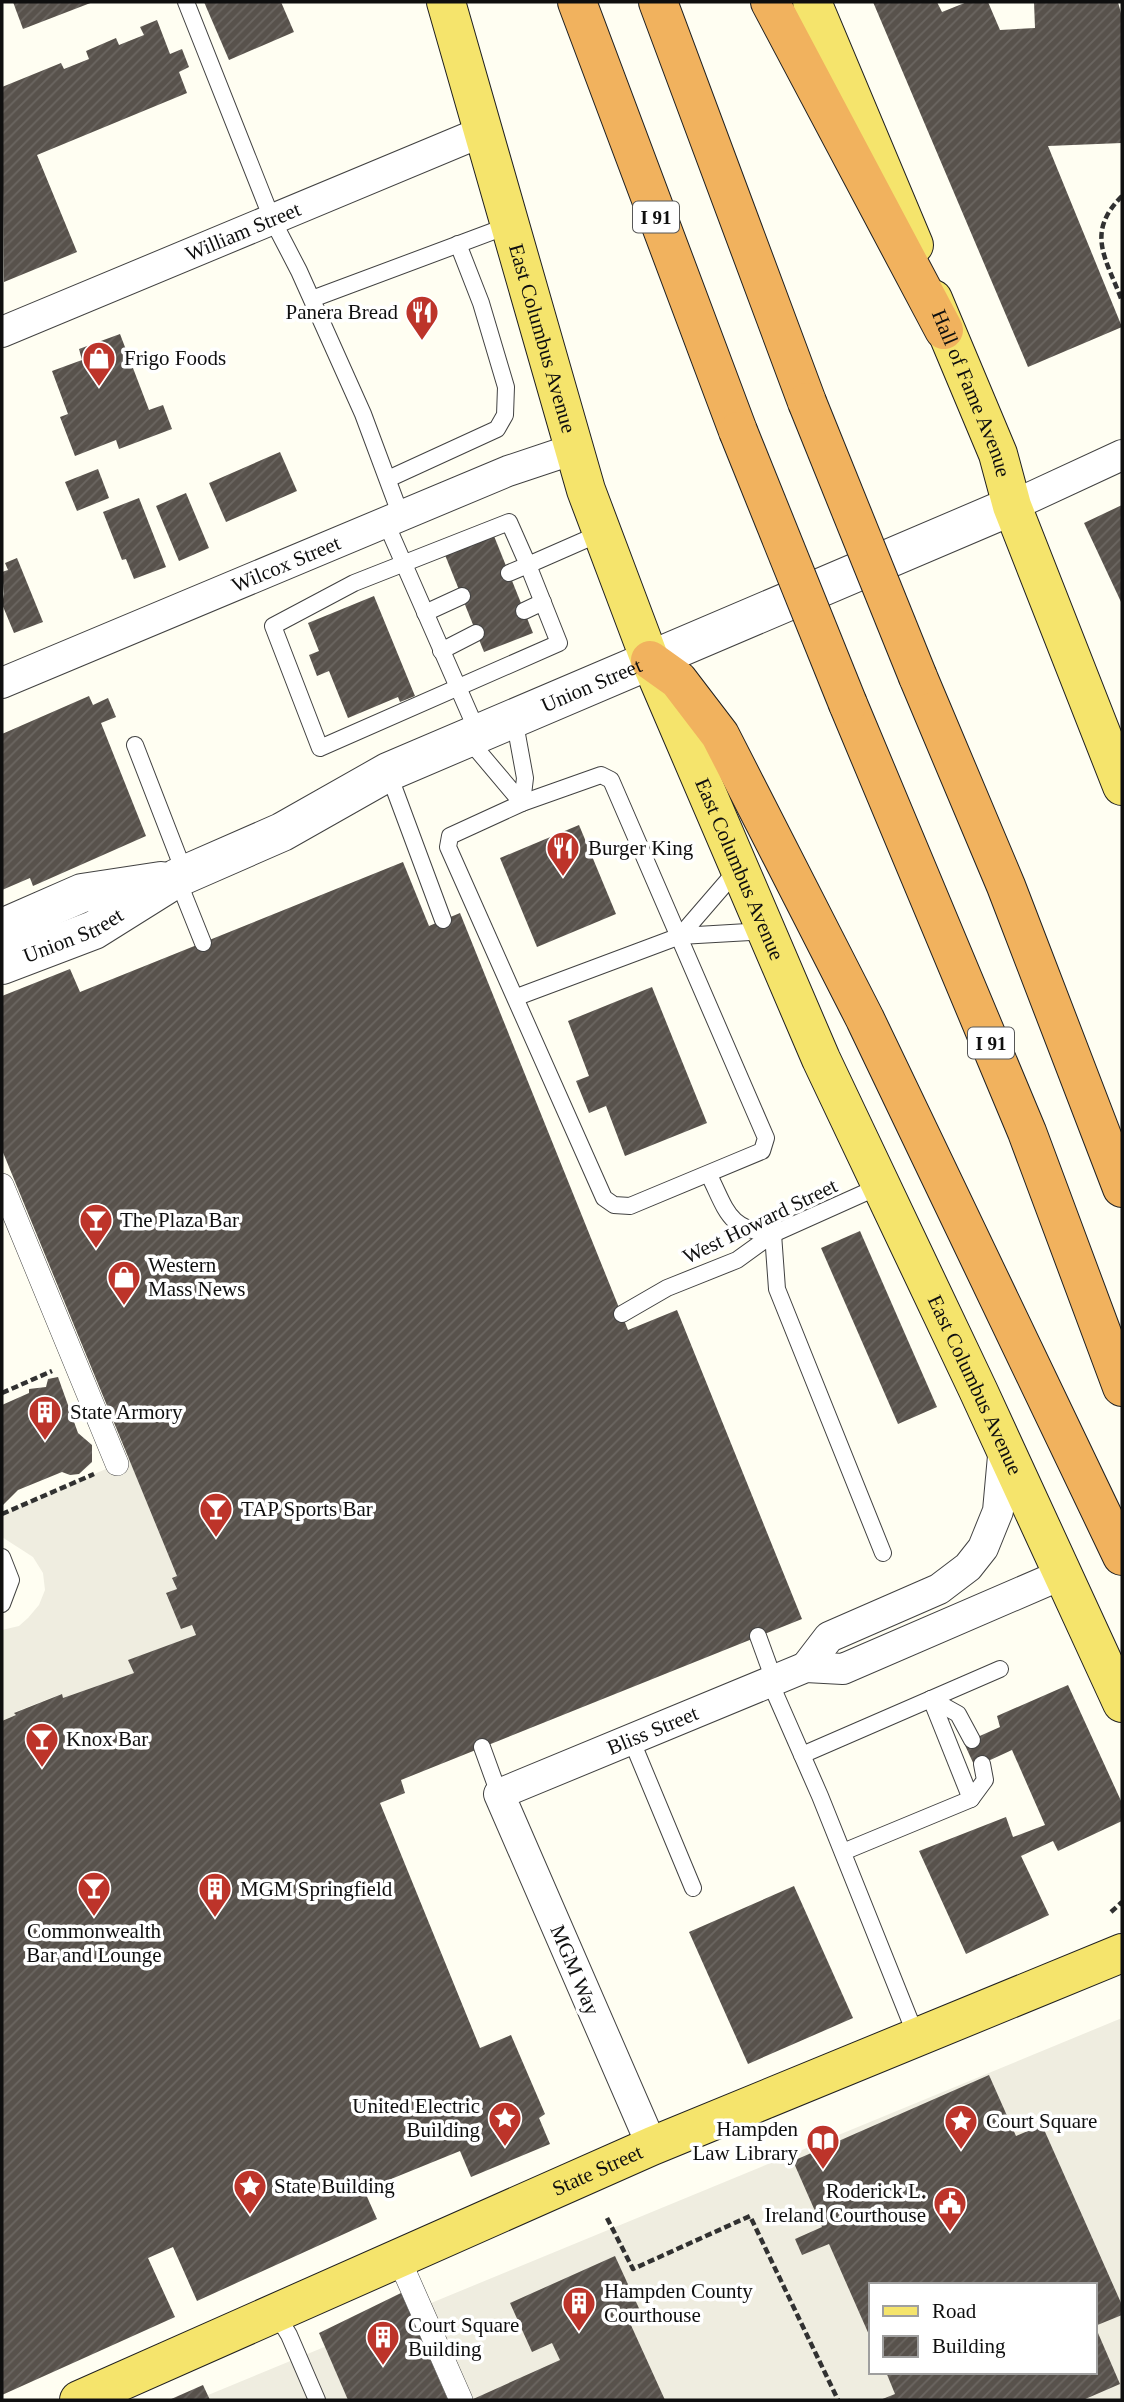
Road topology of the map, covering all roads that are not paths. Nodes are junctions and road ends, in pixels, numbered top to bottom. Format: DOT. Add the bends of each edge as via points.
graph roads {
  1 [pos="186,2"];
  2 [pos="446,2"];
  3 [pos="577,2"];
  4 [pos="658,2"];
  5 [pos="770,2"];
  6 [pos="812,2"];
  7 [pos="484,131"];
  8 [pos="272,219"];
  9 [pos="510,225"];
  10 [pos="458,244"];
  11 [pos="312,299"];
  12 [pos="944,330"];
  13 [pos="2,331"];
  14 [pos="573,449"];
  15 [pos="1122,455"];
  16 [pos="388,479"];
  17 [pos="1012,506"];
  18 [pos="394,519"];
  19 [pos="601,533"];
  20 [pos="403,565"];
  21 [pos="528,565"];
  22 [pos="509,573"];
  23 [pos="462,596"];
  24 [pos="543,603"];
  25 [pos="524,611"];
  26 [pos="425,613"];
  27 [pos="476,632"];
  28 [pos="441,650"];
  29 [pos="650,660"];
  30 [pos="2,683"];
  31 [pos="458,688"];
  32 [pos="514,718"];
  33 [pos="472,735"];
  34 [pos="135,746"];
  35 [pos="388,772"];
  36 [pos="1122,786"];
  37 [pos="522,803"];
  38 [pos="739,868"];
  39 [pos="181,876"];
  40 [pos="443,920"];
  41 [pos="2,928"];
  42 [pos="766,931"];
  43 [pos="680,936"];
  44 [pos="203,943"];
  45 [pos="2,965"];
  46 [pos="517,998"];
  47 [pos="709,1175"];
  48 [pos="2,1185"];
  49 [pos="880,1186"];
  50 [pos="1122,1188"];
  51 [pos="773,1234"];
  52 [pos="622,1314"];
  53 [pos="1122,1387"];
  54 [pos="1004,1444"];
  55 [pos="117,1464"];
  56 [pos="883,1553"];
  57 [pos="1122,1556"];
  58 [pos="2,1557"];
  59 [pos="1063,1574"];
  60 [pos="2,1604"];
  61 [pos="758,1636"];
  62 [pos="806,1667"];
  63 [pos="1000,1669"];
  64 [pos="772,1681"];
  65 [pos="931,1699"];
  66 [pos="1122,1703"];
  67 [pos="631,1739"];
  68 [pos="972,1740"];
  69 [pos="482,1747"];
  70 [pos="802,1755"];
  71 [pos="982,1764"];
  72 [pos="499,1794"];
  73 [pos="971,1799"];
  74 [pos="843,1853"];
  75 [pos="693,1888"];
  76 [pos="1122,1954"];
  77 [pos="917,2038"];
  78 [pos="652,2146"];
  79 [pos="398,2257"];
  80 [pos="275,2312"];
  81 [pos="79,2400"];
  82 [pos="317,2400"];
  83 [pos="460,2400"];
  1 -- 8 [label="lane"];
  2 -- 7 [label="main road, East Columbus Avenue"];
  3 -- 53 [label="highway, I 91, bridge" via="737,431 1017,1108"];
  4 -- 50 [label="highway, bridge" via="807,402 1011,898"];
  5 -- 12 [label="highway"];
  6 -- 12 [label="main road, Hall of Fame Avenue" via="887,176"];
  7 -- 8 [label="street, William Street"];
  7 -- 9 [label="main road, East Columbus Avenue"];
  8 -- 11 [label="lane"];
  8 -- 13 [label="street, William Street"];
  9 -- 10 [label="lane"];
  9 -- 14 [label="main road, East Columbus Avenue"];
  10 -- 11 [label="lane"];
  10 -- 16 [label="lane" via="506,387 505,415 497,429"];
  11 -- 16 [label="lane"];
  12 -- 17 [label="main road, Hall of Fame Avenue" via="998,454"];
  14 -- 18 [label="street, Wilcox Street"];
  14 -- 19 [label="main road, East Columbus Avenue"];
  15 -- 17 [label="street"];
  16 -- 18 [label="lane"];
  17 -- 29 [label="street, Union Street"];
  17 -- 36 [label="main road, Hall of Fame Avenue"];
  18 -- 20 [label="lane"];
  18 -- 30 [label="street, Wilcox Street"];
  19 -- 21 [label="lane"];
  19 -- 29 [label="main road, East Columbus Avenue"];
  20 -- 21 [label="lane" via="509,522"];
  20 -- 26 [label="lane"];
  20 -- 31 [label="lane" via="354,583 273,626 320,748"];
  21 -- 22 [label="lane"];
  21 -- 24 [label="lane"];
  23 -- 26 [label="lane"];
  24 -- 25 [label="lane"];
  24 -- 31 [label="lane" via="559,643"];
  26 -- 28 [label="lane"];
  27 -- 28 [label="lane"];
  28 -- 31 [label="lane"];
  29 -- 32 [label="street, Union Street"];
  29 -- 38 [label="main road, East Columbus Avenue"];
  29 -- 57 [label="highway" via="678,680 720,735 865,1019"];
  31 -- 33 [label="lane"];
  32 -- 33 [label="street, Union Street"];
  32 -- 37 [label="lane" via="525,778"];
  33 -- 35 [label="street, Union Street"];
  33 -- 37 [label="lane"];
  34 -- 39 [label="lane"];
  35 -- 39 [label="street, Union Street" via="282,832"];
  35 -- 40 [label="lane"];
  37 -- 43 [label="lane" via="601,775 611,780"];
  37 -- 46 [label="lane" via="450,836 448,847"];
  38 -- 42 [label="main road, East Columbus Avenue"];
  38 -- 43 [label="lane"];
  39 -- 41 [label="street, Union Street" via="82,893"];
  39 -- 44 [label="lane"];
  39 -- 45 [label="street, Union Street" via="93,930"];
  42 -- 43 [label="lane"];
  42 -- 49 [label="main road, East Columbus Avenue"];
  43 -- 46 [label="lane"];
  43 -- 47 [label="lane" via="766,1138 762,1151"];
  46 -- 47 [label="lane" via="604,1198 614,1205 630,1206"];
  47 -- 51 [label="lane" via="736,1224"];
  48 -- 55 [label="street"];
  49 -- 51 [label="lane, West Howard Street"];
  49 -- 54 [label="main road, East Columbus Avenue"];
  51 -- 52 [label="lane, West Howard Street" via="737,1260 667,1288"];
  51 -- 56 [label="lane" via="777,1289"];
  54 -- 59 [label="main road, East Columbus Avenue"];
  54 -- 62 [label="street" via="998,1511 986,1541 968,1567 939,1589 829,1636"];
  58 -- 60 [label="lane" via="10,1580"];
  59 -- 62 [label="street, Bliss Street" via="843,1669"];
  59 -- 66 [label="main road, East Columbus Avenue"];
  61 -- 64 [label="lane"];
  62 -- 64 [label="street, Bliss Street"];
  63 -- 65 [label="lane"];
  64 -- 67 [label="street, Bliss Street"];
  64 -- 70 [label="lane"];
  65 -- 68 [label="lane" via="958,1714"];
  65 -- 70 [label="lane"];
  65 -- 73 [label="lane"];
  67 -- 72 [label="street, Bliss Street"];
  67 -- 75 [label="lane"];
  69 -- 72 [label="lane"];
  70 -- 74 [label="lane"];
  71 -- 73 [label="lane" via="985,1780"];
  72 -- 78 [label="street, MGM Way"];
  73 -- 74 [label="lane"];
  74 -- 77 [label="lane"];
  76 -- 77 [label="main road, State Street"];
  77 -- 78 [label="main road, State Street"];
  78 -- 79 [label="main road, State Street"];
  79 -- 80 [label="main road, State Street"];
  79 -- 83 [label="street"];
  80 -- 81 [label="main road, State Street"];
  80 -- 82 [label="lane"];
}
